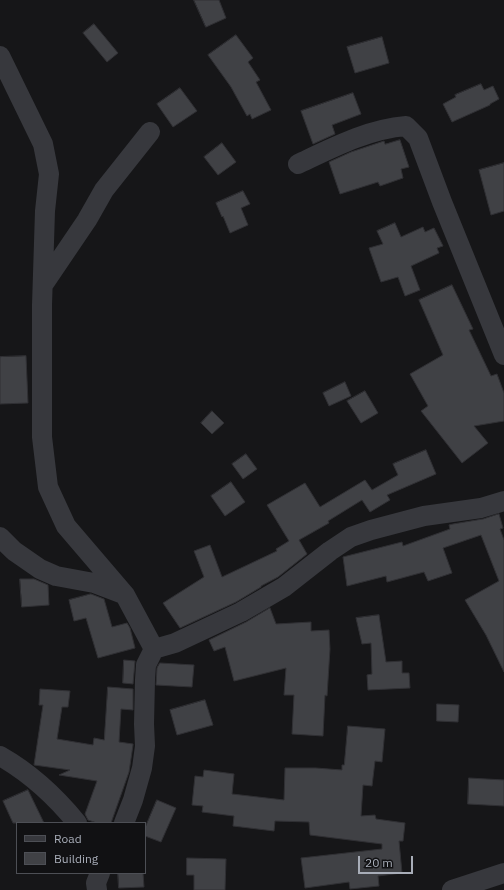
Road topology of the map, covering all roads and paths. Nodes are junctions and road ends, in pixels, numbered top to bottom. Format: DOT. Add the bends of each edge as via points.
graph roads {
  1 [pos="0,56"];
  2 [pos="150,132"];
  3 [pos="298,164"];
  4 [pos="43,285"];
  5 [pos="504,355"];
  6 [pos="504,501"];
  7 [pos="0,537"];
  8 [pos="125,595"];
  9 [pos="154,649"];
  10 [pos="0,756"];
  11 [pos="76,822"];
  12 [pos="124,822"];
  13 [pos="504,873"];
  14 [pos="100,874"];
  15 [pos="97,890"];
  16 [pos="452,890"];
  1 -- 4 [label="street" via="43,144 49,174"];
  2 -- 4 [label="street" via="104,190"];
  3 -- 5 [label="street" via="340,144 390,128 406,126 418,138"];
  4 -- 8 [label="street" via="42,437 48,487 66,526"];
  6 -- 9 [label="street" via="481,508 424,516 352,537 284,587 241,612 175,643"];
  7 -- 8 [label="street" via="14,551 40,569 56,576 94,583"];
  8 -- 9 [label="street"];
  9 -- 12 [label="street" via="146,665 145,746 142,768"];
  10 -- 11 [label="street" via="30,775"];
  13 -- 16 [label="street"];
  14 -- 15 [label="street" via="96,883"];
}
